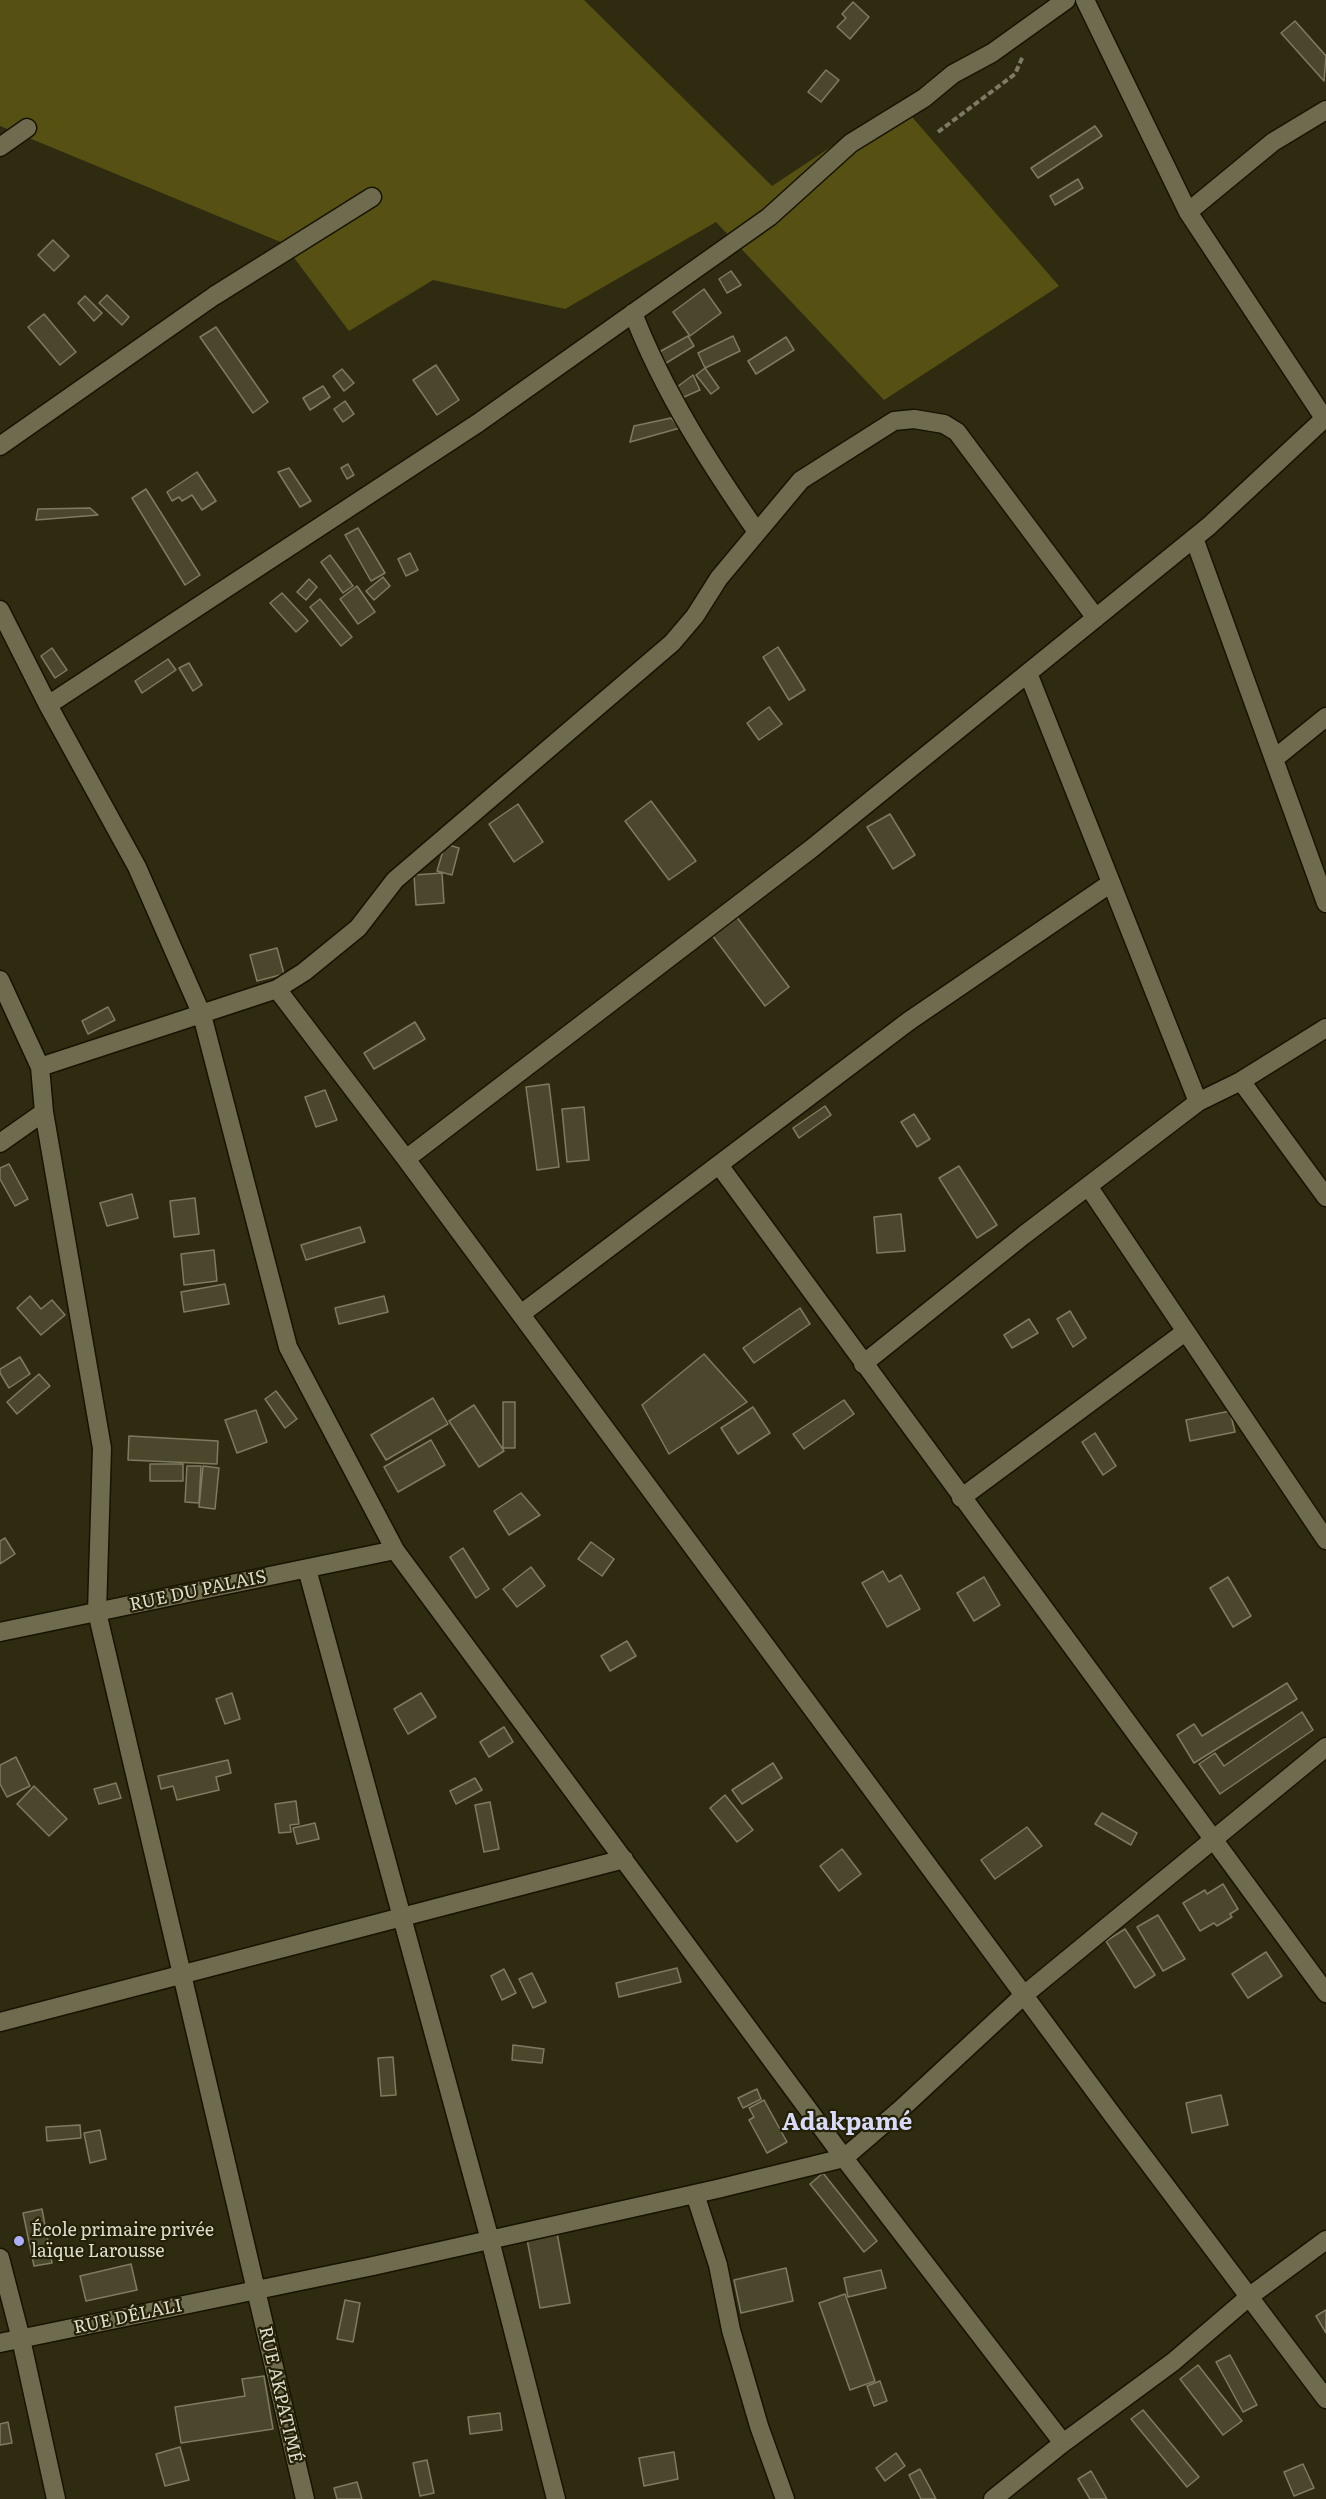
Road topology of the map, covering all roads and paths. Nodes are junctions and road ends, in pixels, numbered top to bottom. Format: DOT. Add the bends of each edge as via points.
graph roads {
  1 [pos="1066,0"];
  2 [pos="1085,0"];
  3 [pos="1023,56"];
  4 [pos="1326,110"];
  5 [pos="27,128"];
  6 [pos="938,132"];
  7 [pos="0,147"];
  8 [pos="372,197"];
  9 [pos="1188,212"];
  10 [pos="633,314"];
  11 [pos="1325,418"];
  12 [pos="0,446"];
  13 [pos="757,532"];
  14 [pos="1194,538"];
  15 [pos="0,610"];
  16 [pos="1096,618"];
  17 [pos="1028,673"];
  18 [pos="48,705"];
  19 [pos="1326,717"];
  20 [pos="1274,759"];
  21 [pos="1111,883"];
  22 [pos="1326,903"];
  23 [pos="0,980"];
  24 [pos="278,989"];
  25 [pos="202,1015"];
  26 [pos="1326,1028"];
  27 [pos="40,1067"];
  28 [pos="1241,1081"];
  29 [pos="1198,1102"];
  30 [pos="44,1112"];
  31 [pos="0,1143"];
  32 [pos="406,1159"];
  33 [pos="719,1165"];
  34 [pos="1088,1186"];
  35 [pos="1326,1197"];
  36 [pos="521,1314"];
  37 [pos="1185,1332"];
  38 [pos="863,1364"];
  39 [pos="961,1498"];
  40 [pos="1326,1540"];
  41 [pos="396,1550"];
  42 [pos="307,1569"];
  43 [pos="97,1612"];
  44 [pos="0,1632"];
  45 [pos="1326,1747"];
  46 [pos="1212,1840"];
  47 [pos="624,1859"];
  48 [pos="402,1919"];
  49 [pos="182,1974"];
  50 [pos="1326,1993"];
  51 [pos="1024,1995"];
  52 [pos="0,2022"];
  53 [pos="844,2158"];
  54 [pos="695,2194"];
  55 [pos="490,2240"];
  56 [pos="1326,2240"];
  57 [pos="0,2258"];
  58 [pos="255,2290"];
  59 [pos="1250,2296"];
  60 [pos="21,2339"];
  61 [pos="0,2343"];
  62 [pos="1326,2399"];
  63 [pos="1063,2443"];
  64 [pos="56,2499"];
  65 [pos="305,2499"];
  66 [pos="556,2499"];
  67 [pos="785,2499"];
  68 [pos="993,2499"];
  1 -- 10 [label="street" via="851,143 769,217"];
  2 -- 9 [label="street"];
  3 -- 6 [label="path" via="1016,74"];
  4 -- 9 [label="street" via="1273,142"];
  5 -- 7 [label="street"];
  8 -- 12 [label="street" via="214,296"];
  9 -- 11 [label="street"];
  10 -- 13 [label="street" via="660,375"];
  10 -- 18 [label="street" via="478,423"];
  11 -- 14 [label="street"];
  13 -- 16 [label="street" via="801,480 894,421 944,423 957,432"];
  13 -- 24 [label="street" via="672,644 395,880 358,928"];
  14 -- 16 [label="street"];
  14 -- 20 [label="street"];
  15 -- 18 [label="street"];
  16 -- 17 [label="street"];
  17 -- 21 [label="street"];
  17 -- 32 [label="street" via="811,849"];
  18 -- 25 [label="street" via="137,867"];
  19 -- 20 [label="street"];
  20 -- 22 [label="street"];
  21 -- 29 [label="street"];
  21 -- 33 [label="street" via="909,1021"];
  23 -- 27 [label="street, RUE AKPATIMÉ"];
  24 -- 25 [label="street"];
  24 -- 32 [label="street"];
  25 -- 27 [label="street"];
  25 -- 41 [label="street" via="288,1347"];
  26 -- 28 [label="street"];
  27 -- 30 [label="street, RUE AKPATIMÉ"];
  28 -- 29 [label="street"];
  28 -- 35 [label="street"];
  29 -- 34 [label="street"];
  30 -- 31 [label="street"];
  30 -- 43 [label="street, RUE AKPATIMÉ" via="102,1448"];
  32 -- 36 [label="street"];
  33 -- 36 [label="street"];
  33 -- 38 [label="street"];
  34 -- 37 [label="street"];
  34 -- 38 [label="street"];
  36 -- 51 [label="street"];
  37 -- 39 [label="street"];
  37 -- 40 [label="street"];
  38 -- 39 [label="street"];
  39 -- 46 [label="street"];
  41 -- 42 [label="street, RUE DU PALAIS"];
  41 -- 47 [label="street"];
  42 -- 43 [label="street, RUE DU PALAIS"];
  42 -- 48 [label="street"];
  43 -- 44 [label="street, RUE DU PALAIS"];
  43 -- 49 [label="street, RUE AKPATIMÉ"];
  45 -- 46 [label="street"];
  46 -- 50 [label="street"];
  46 -- 51 [label="street"];
  47 -- 48 [label="street"];
  47 -- 53 [label="street"];
  48 -- 49 [label="street"];
  48 -- 55 [label="street"];
  49 -- 52 [label="street"];
  49 -- 58 [label="street, RUE AKPATIMÉ"];
  51 -- 53 [label="street"];
  51 -- 59 [label="street"];
  53 -- 54 [label="street, RUE DÉLALI"];
  53 -- 63 [label="street"];
  54 -- 55 [label="street, RUE DÉLALI"];
  54 -- 67 [label="street" via="718,2265 731,2330 756,2415"];
  55 -- 58 [label="street, RUE DÉLALI"];
  55 -- 66 [label="street"];
  56 -- 59 [label="street"];
  57 -- 60 [label="street"];
  58 -- 60 [label="street, RUE DÉLALI"];
  58 -- 65 [label="street, RUE AKPATIMÉ"];
  59 -- 62 [label="street"];
  59 -- 63 [label="street" via="1173,2362"];
  60 -- 61 [label="street, RUE DÉLALI"];
  60 -- 64 [label="street"];
  63 -- 68 [label="street"];
}
